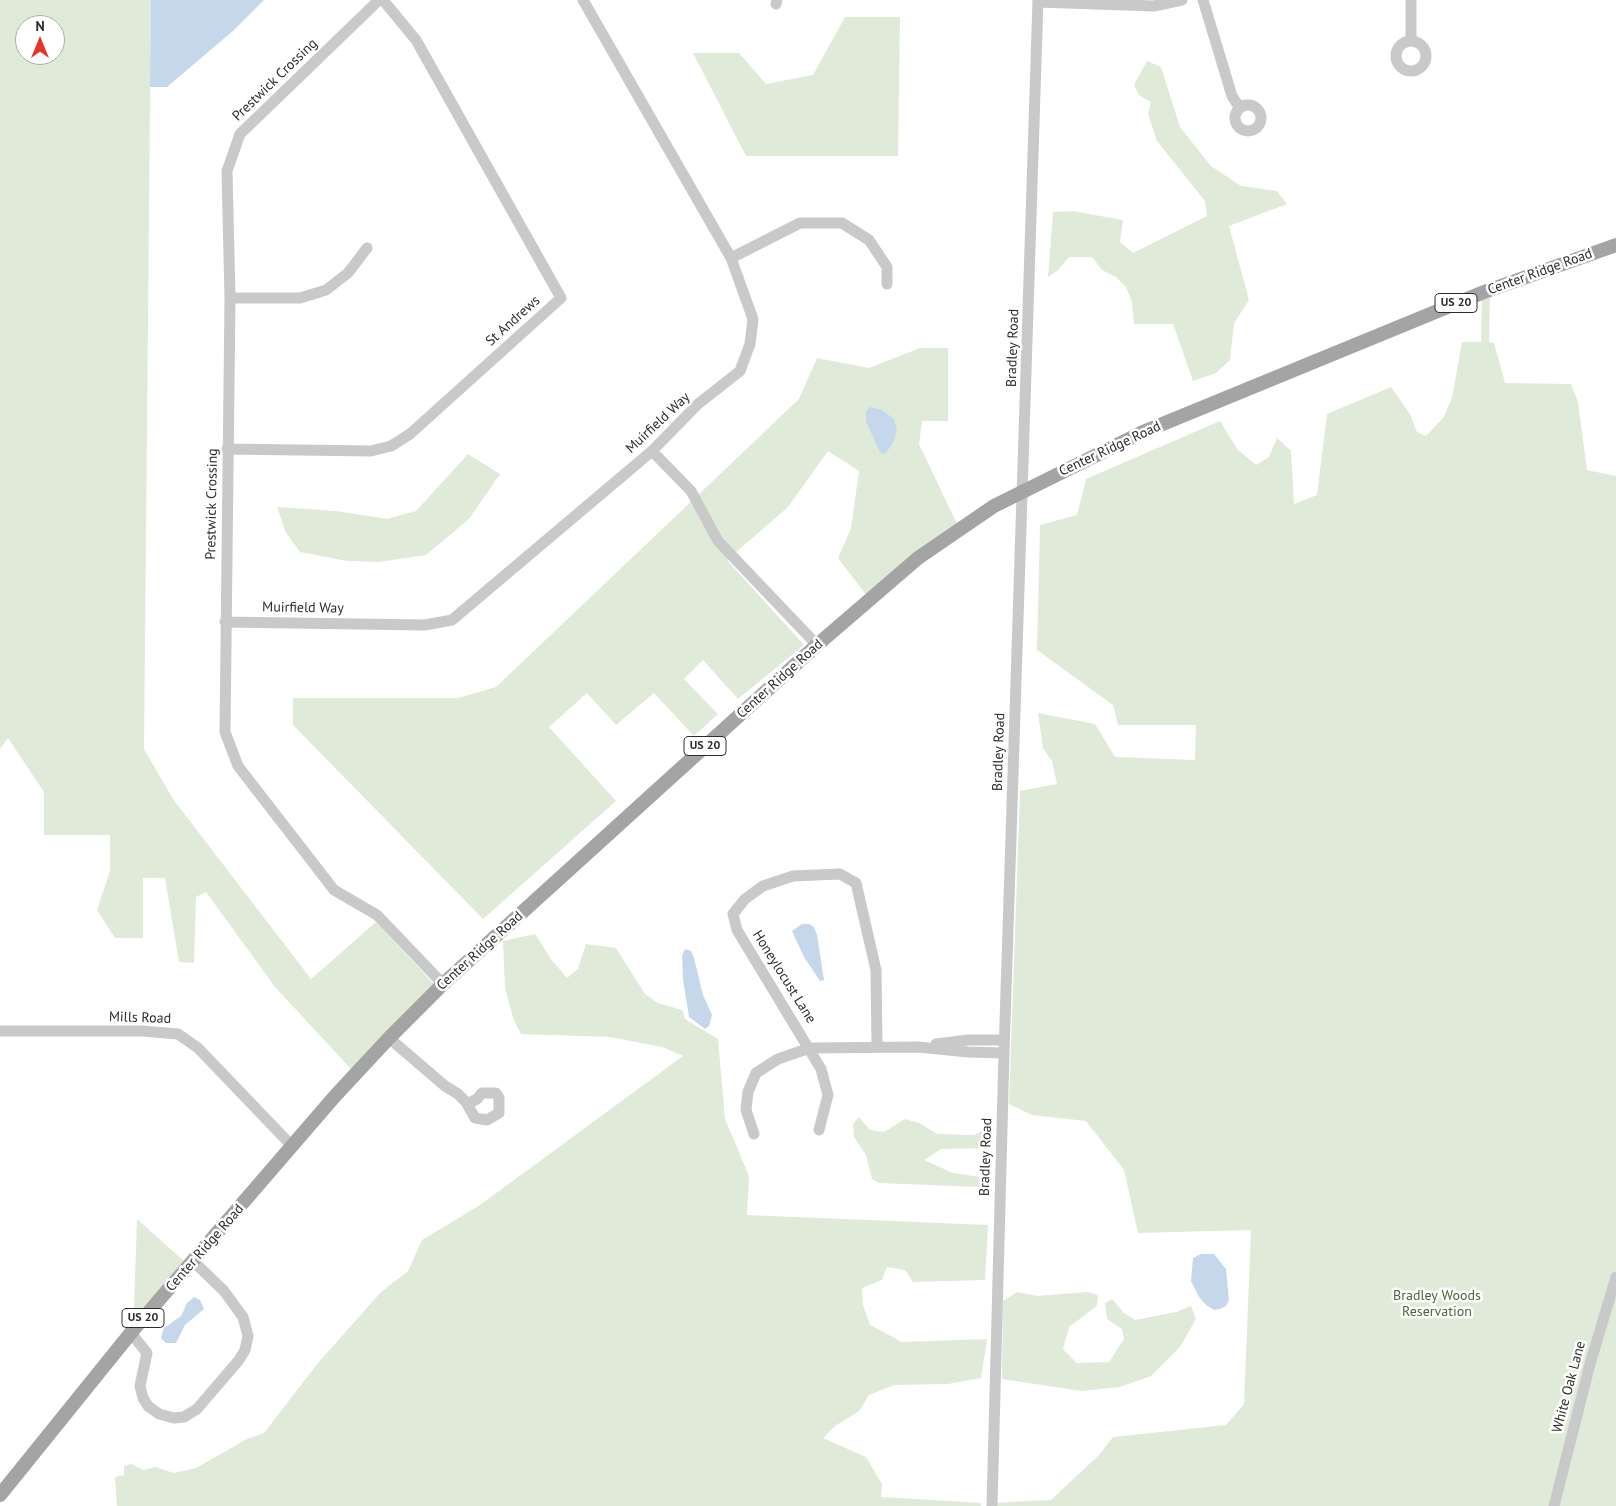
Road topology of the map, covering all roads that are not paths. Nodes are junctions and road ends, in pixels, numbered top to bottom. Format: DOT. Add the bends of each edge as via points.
graph roads {
  1 [pos="379,0"];
  2 [pos="383,0"];
  3 [pos="583,0"];
  4 [pos="1182,0"];
  5 [pos="1202,0"];
  6 [pos="1411,0"];
  7 [pos="1038,1"];
  8 [pos="1411,40"];
  9 [pos="1240,108"];
  10 [pos="1616,245"];
  11 [pos="366,248"];
  12 [pos="731,258"];
  13 [pos="887,284"];
  14 [pos="230,298"];
  15 [pos="227,448"];
  16 [pos="652,450"];
  17 [pos="1023,490"];
  18 [pos="225,622"];
  19 [pos="817,645"];
  20 [pos="443,984"];
  21 [pos="0,1032"];
  22 [pos="389,1038"];
  23 [pos="1004,1040"];
  24 [pos="877,1046"];
  25 [pos="918,1047"];
  26 [pos="810,1048"];
  27 [pos="1004,1053"];
  28 [pos="467,1104"];
  29 [pos="819,1130"];
  30 [pos="754,1134"];
  31 [pos="292,1146"];
  32 [pos="193,1261"];
  33 [pos="1616,1277"];
  34 [pos="131,1332"];
  35 [pos="0,1495"];
  36 [pos="992,1506"];
  37 [pos="1554,1506"];
  1 -- 14 [label="street, Prestwick Crossing" via="240,134 228,172"];
  2 -- 15 [label="street, St Andrews" via="416,40 561,298 410,434 392,446 371,450"];
  3 -- 12 [label="street, Muirfield Way"];
  4 -- 7 [label="street" via="1154,6"];
  5 -- 9 [label="street" via="1232,96"];
  6 -- 8 [label="street"];
  7 -- 17 [label="street, Bradley Road"];
  10 -- 17 [label="main road, Center Ridge Road / US 20" via="1484,292 1142,432"];
  11 -- 14 [label="street" via="348,273 326,290 300,298"];
  12 -- 13 [label="street" via="800,223 842,223 869,240 887,267"];
  12 -- 16 [label="street, Muirfield Way" via="753,319 750,344 740,371 698,404"];
  14 -- 15 [label="street, Prestwick Crossing"];
  15 -- 18 [label="street, Prestwick Crossing"];
  16 -- 18 [label="street, Muirfield Way" via="452,620 425,625"];
  16 -- 19 [label="street" via="691,491 718,541"];
  17 -- 19 [label="main road, Center Ridge Road / US 20" via="918,558"];
  17 -- 23 [label="street, Bradley Road"];
  18 -- 20 [label="street, Prestwick Crossing" via="225,732 238,766 334,890 377,915"];
  19 -- 20 [label="main road, Center Ridge Road / US 20"];
  20 -- 22 [label="main road, Center Ridge Road / US 20"];
  21 -- 31 [label="street, Mills Road" via="150,1031 178,1034 198,1048"];
  22 -- 28 [label="street"];
  22 -- 31 [label="main road, Center Ridge Road / US 20"];
  23 -- 25 [label="street" via="968,1040"];
  23 -- 27 [label="street, Bradley Road"];
  24 -- 25 [label="street"];
  24 -- 26 [label="street"];
  24 -- 26 [label="street, Honeylocust Lane" via="876,970 856,883 840,874 793,876 763,886 733,914 734,922"];
  25 -- 27 [label="street"];
  26 -- 29 [label="street, Honeylocust Lane" via="821,1069 828,1095"];
  26 -- 30 [label="street" via="778,1059 756,1073 748,1092 746,1110"];
  27 -- 36 [label="street, Bradley Road"];
  31 -- 32 [label="main road, Center Ridge Road / US 20"];
  32 -- 34 [label="main road, Center Ridge Road / US 20"];
  32 -- 34 [label="street" via="224,1291 243,1317 248,1336 239,1360 197,1410 174,1418 159,1414 148,1406 140,1386 147,1353"];
  33 -- 37 [label="street, White Oak Lane"];
  34 -- 35 [label="main road, Center Ridge Road / US 20"];
}
